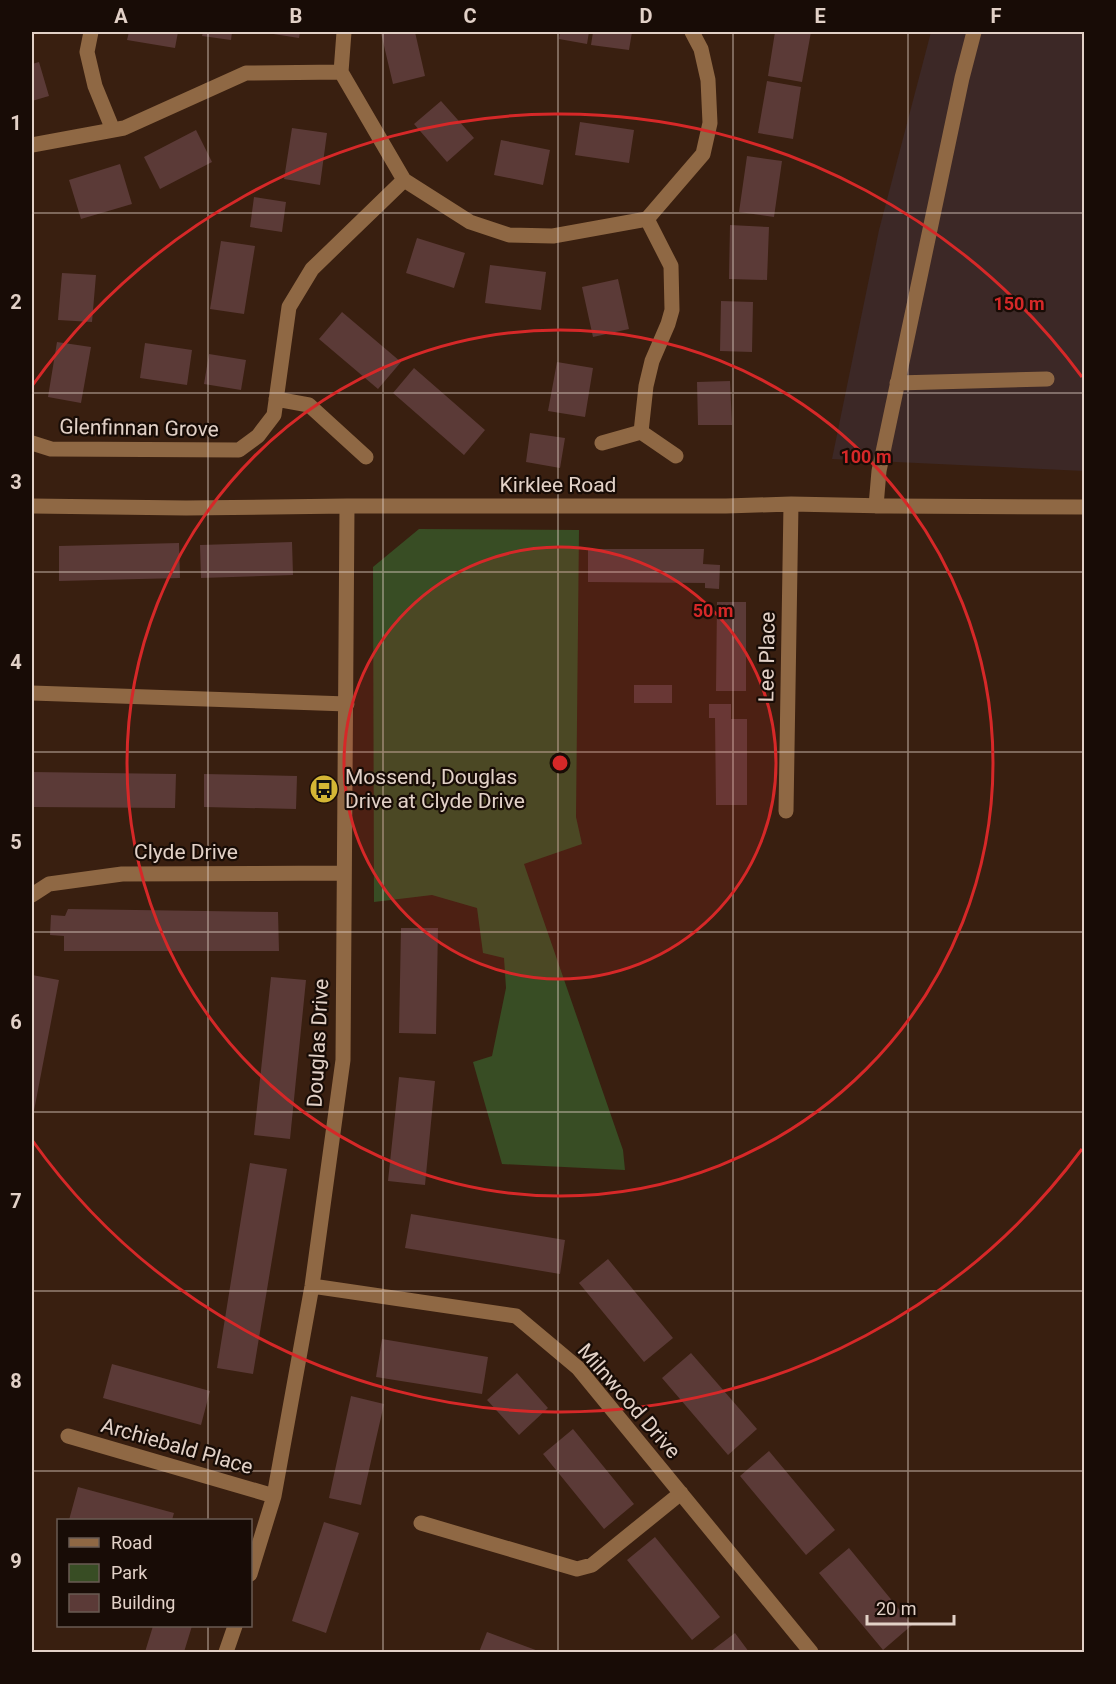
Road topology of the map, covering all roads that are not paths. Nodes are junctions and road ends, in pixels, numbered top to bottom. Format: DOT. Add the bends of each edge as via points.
graph roads {
  1 [pos="91,32"];
  2 [pos="344,32"];
  3 [pos="692,32"];
  4 [pos="974,32"];
  5 [pos="340,72"];
  6 [pos="113,130"];
  7 [pos="32,145"];
  8 [pos="404,180"];
  9 [pos="647,219"];
  10 [pos="1047,379"];
  11 [pos="897,383"];
  12 [pos="276,399"];
  13 [pos="641,432"];
  14 [pos="32,443"];
  15 [pos="602,443"];
  16 [pos="676,456"];
  17 [pos="366,457"];
  18 [pos="791,504"];
  19 [pos="32,506"];
  20 [pos="347,506"];
  21 [pos="876,506"];
  22 [pos="1084,507"];
  23 [pos="32,693"];
  24 [pos="346,704"];
  25 [pos="786,811"];
  26 [pos="344,873"];
  27 [pos="32,895"];
  28 [pos="312,1286"];
  29 [pos="68,1436"];
  30 [pos="681,1493"];
  31 [pos="274,1496"];
  32 [pos="421,1523"];
  33 [pos="252,1568"];
  34 [pos="235,1627"];
  35 [pos="226,1653"];
  36 [pos="812,1653"];
  1 -- 6 [label="street" via="87,52 95,86"];
  2 -- 5 [label="street"];
  3 -- 9 [label="street" via="701,49 708,80 710,123 703,154"];
  4 -- 11 [label="street"];
  5 -- 6 [label="street" via="246,73"];
  5 -- 8 [label="street"];
  6 -- 7 [label="street"];
  8 -- 9 [label="street" via="470,222 509,235 553,236"];
  8 -- 12 [label="street, Glenfinnan Grove" via="312,269 289,307"];
  9 -- 13 [label="street" via="671,266 672,310 652,361"];
  10 -- 11 [label="street"];
  11 -- 21 [label="street"];
  12 -- 14 [label="street, Glenfinnan Grove" via="274,415 258,436 239,450 51,449"];
  12 -- 17 [label="street" via="309,405"];
  13 -- 15 [label="street"];
  13 -- 16 [label="street"];
  18 -- 20 [label="street, Kirklee Road"];
  18 -- 21 [label="street, Kirklee Road"];
  18 -- 25 [label="street, Lee Place"];
  19 -- 20 [label="street, Kirklee Road"];
  20 -- 24 [label="street, Douglas Drive"];
  21 -- 22 [label="street, Kirklee Road"];
  23 -- 24 [label="street"];
  24 -- 26 [label="street, Douglas Drive"];
  26 -- 27 [label="street, Clyde Drive" via="122,874 50,884"];
  26 -- 28 [label="street, Douglas Drive" via="343,1060"];
  28 -- 30 [label="street, Milnwood Drive" via="516,1316 578,1368"];
  28 -- 31 [label="street, Douglas Drive"];
  29 -- 31 [label="street, Archiebald Place"];
  30 -- 32 [label="street" via="592,1565 577,1569"];
  30 -- 36 [label="street, Milnwood Drive"];
  31 -- 33 [label="street, Douglas Drive"];
  34 -- 35 [label="street"];
}
